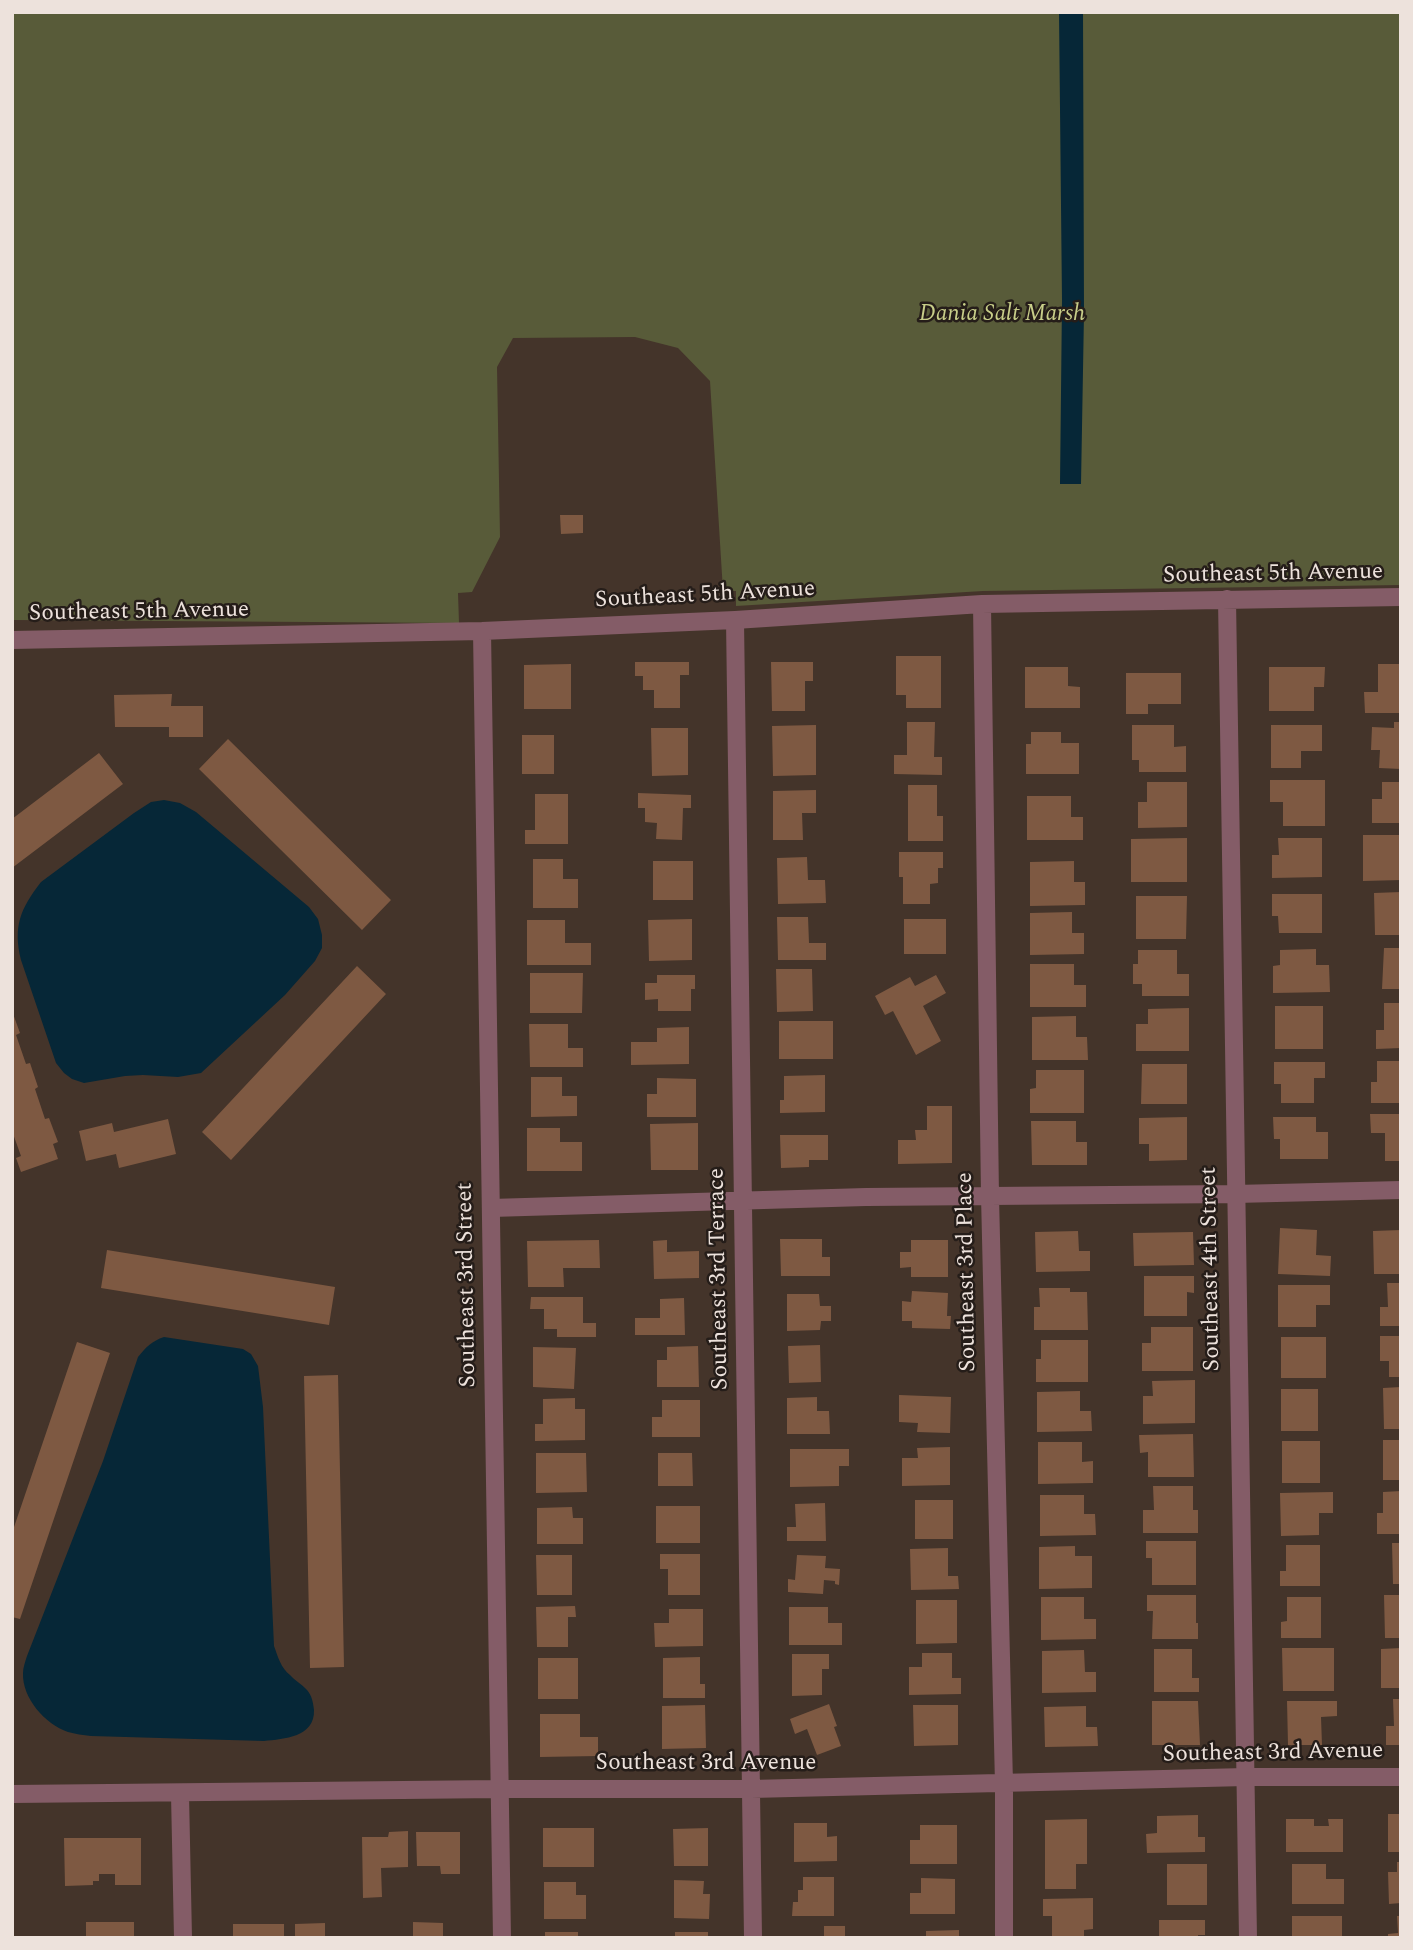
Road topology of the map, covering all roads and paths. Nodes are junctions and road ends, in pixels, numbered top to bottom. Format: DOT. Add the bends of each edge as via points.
graph roads {
  1 [pos="1401,597"];
  2 [pos="1227,599"];
  3 [pos="982,604"];
  4 [pos="735,620"];
  5 [pos="482,631"];
  6 [pos="12,640"];
  7 [pos="1401,1189"];
  8 [pos="1235,1194"];
  9 [pos="990,1196"];
  10 [pos="743,1200"];
  11 [pos="491,1208"];
  12 [pos="1245,1777"];
  13 [pos="1401,1777"];
  14 [pos="1004,1784"];
  15 [pos="500,1789"];
  16 [pos="751,1789"];
  17 [pos="12,1794"];
  18 [pos="180,1794"];
  19 [pos="183,1938"];
  20 [pos="502,1938"];
  21 [pos="753,1938"];
  22 [pos="1004,1938"];
  23 [pos="1248,1938"];
  1 -- 2 [label="street, Southeast 5th Avenue"];
  2 -- 3 [label="street, Southeast 5th Avenue"];
  2 -- 8 [label="street, Southeast 4th Street"];
  3 -- 4 [label="street, Southeast 5th Avenue"];
  3 -- 9 [label="street, Southeast 3rd Place"];
  4 -- 5 [label="street, Southeast 5th Avenue"];
  4 -- 10 [label="street, Southeast 3rd Terrace"];
  5 -- 6 [label="street, Southeast 5th Avenue"];
  5 -- 11 [label="street, Southeast 3rd Street"];
  7 -- 8 [label="street"];
  8 -- 9 [label="street"];
  8 -- 12 [label="street, Southeast 4th Street"];
  9 -- 10 [label="street"];
  9 -- 14 [label="street, Southeast 3rd Place"];
  10 -- 11 [label="street"];
  10 -- 16 [label="street, Southeast 3rd Terrace"];
  11 -- 15 [label="street, Southeast 3rd Street"];
  12 -- 13 [label="street, Southeast 3rd Avenue"];
  12 -- 14 [label="street, Southeast 3rd Avenue"];
  12 -- 23 [label="street, Southeast 4th Street"];
  14 -- 16 [label="street, Southeast 3rd Avenue"];
  14 -- 22 [label="street, Southeast 3rd Place"];
  15 -- 16 [label="street, Southeast 3rd Avenue"];
  15 -- 18 [label="street, Southeast 3rd Avenue"];
  15 -- 20 [label="street, Southeast 3rd Street"];
  16 -- 21 [label="street, Southeast 3rd Terrace"];
  17 -- 18 [label="street, Southeast 3rd Avenue"];
  18 -- 19 [label="street"];
}
